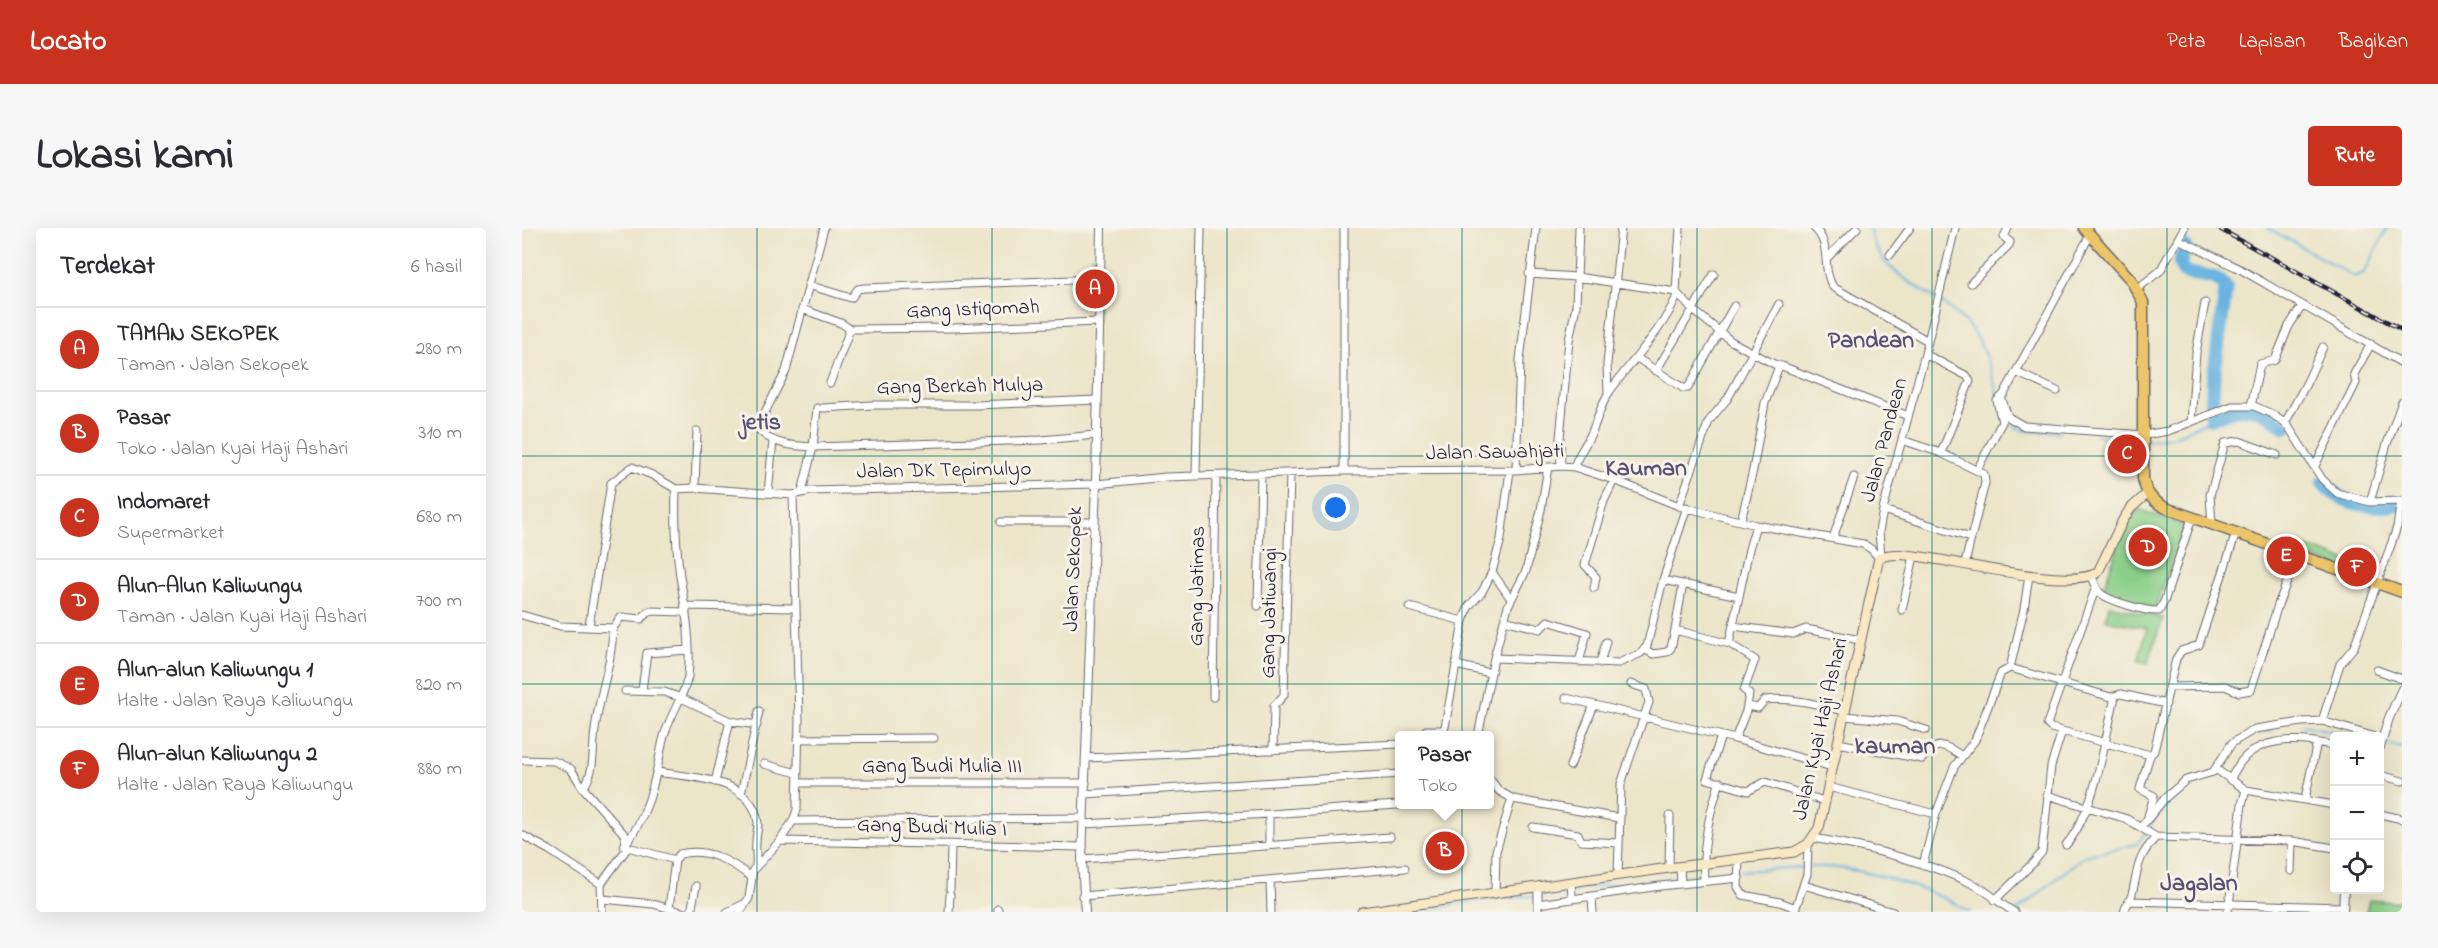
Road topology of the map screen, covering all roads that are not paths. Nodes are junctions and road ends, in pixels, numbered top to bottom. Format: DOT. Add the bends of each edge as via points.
graph roads {
  1 [pos="824,228"];
  2 [pos="1101,228"];
  3 [pos="1201,228"];
  4 [pos="1344,228"];
  5 [pos="1536,228"];
  6 [pos="1579,228"];
  7 [pos="1621,228"];
  8 [pos="1680,228"];
  9 [pos="1814,228"];
  10 [pos="1857,228"];
  11 [pos="1910,228"];
  12 [pos="1955,228"];
  13 [pos="2008,228"];
  14 [pos="2184,228"];
  15 [pos="2087,231"];
  16 [pos="2178,239"];
  17 [pos="1890,255"];
  18 [pos="1826,259"];
  19 [pos="1529,274"];
  20 [pos="1714,274"];
  21 [pos="1577,277"];
  22 [pos="1098,279"];
  23 [pos="1616,283"];
  24 [pos="1971,283"];
  25 [pos="808,285"];
  26 [pos="2138,288"];
  27 [pos="1677,294"];
  28 [pos="2205,303"];
  29 [pos="1779,304"];
  30 [pos="1734,306"];
  31 [pos="2302,306"];
  32 [pos="802,309"];
  33 [pos="1692,309"];
  34 [pos="1097,322"];
  35 [pos="850,328"];
  36 [pos="1720,332"];
  37 [pos="1928,341"];
  38 [pos="2371,344"];
  39 [pos="2323,347"];
  40 [pos="1752,352"];
  41 [pos="1925,354"];
  42 [pos="1637,358"];
  43 [pos="2402,363"];
  44 [pos="1779,366"];
  45 [pos="1656,371"];
  46 [pos="2016,372"];
  47 [pos="830,383"];
  48 [pos="2057,391"];
  49 [pos="1608,394"];
  50 [pos="1999,399"];
  51 [pos="1094,400"];
  52 [pos="2402,402"];
  53 [pos="2251,406"];
  54 [pos="1908,416"];
  55 [pos="2191,422"];
  56 [pos="2285,423"];
  57 [pos="698,431"];
  58 [pos="1096,435"];
  59 [pos="2144,439"];
  60 [pos="773,440"];
  61 [pos="1902,440"];
  62 [pos="813,447"];
  63 [pos="1941,453"];
  64 [pos="2277,455"];
  65 [pos="1561,466"];
  66 [pos="2315,466"];
  67 [pos="1548,467"];
  68 [pos="1574,468"];
  69 [pos="1513,470"];
  70 [pos="1977,470"];
  71 [pos="1344,471"];
  72 [pos="1261,474"];
  73 [pos="1290,474"];
  74 [pos="1196,476"];
  75 [pos="1216,476"];
  76 [pos="1854,477"];
  77 [pos="1614,480"];
  78 [pos="1096,484"];
  79 [pos="695,488"];
  80 [pos="676,489"];
  81 [pos="802,492"];
  82 [pos="768,493"];
  83 [pos="2148,493"];
  84 [pos="793,495"];
  85 [pos="2370,502"];
  86 [pos="2401,503"];
  87 [pos="1683,506"];
  88 [pos="1883,510"];
  89 [pos="2192,518"];
  90 [pos="1741,521"];
  91 [pos="1001,522"];
  92 [pos="1095,522"];
  93 [pos="1756,525"];
  94 [pos="2212,525"];
  95 [pos="2236,532"];
  96 [pos="1833,538"];
  97 [pos="1971,538"];
  98 [pos="2298,554"];
  99 [pos="1914,556"];
  100 [pos="1880,557"];
  101 [pos="1965,564"];
  102 [pos="1492,572"];
  103 [pos="2029,575"];
  104 [pos="2092,576"];
  105 [pos="1663,579"];
  106 [pos="2378,582"];
  107 [pos="1683,584"];
  108 [pos="2096,587"];
  109 [pos="1594,588"];
  110 [pos="2402,592"];
  111 [pos="1739,596"];
  112 [pos="1511,599"];
  113 [pos="1258,606"];
  114 [pos="1409,607"];
  115 [pos="795,608"];
  116 [pos="686,609"];
  117 [pos="1902,610"];
  118 [pos="522,615"];
  119 [pos="1504,620"];
  120 [pos="1463,621"];
  121 [pos="589,626"];
  122 [pos="1733,626"];
  123 [pos="613,628"];
  124 [pos="1675,630"];
  125 [pos="1860,640"];
  126 [pos="1606,642"];
  127 [pos="1730,644"];
  128 [pos="1644,649"];
  129 [pos="688,650"];
  130 [pos="1494,658"];
  131 [pos="1579,662"];
  132 [pos="1600,663"];
  133 [pos="1456,665"];
  134 [pos="2010,668"];
  135 [pos="2377,670"];
  136 [pos="1490,673"];
  137 [pos="2402,679"];
  138 [pos="2062,682"];
  139 [pos="1631,684"];
  140 [pos="2170,687"];
  141 [pos="2402,689"];
  142 [pos="642,690"];
  143 [pos="625,691"];
  144 [pos="679,697"];
  145 [pos="1213,697"];
  146 [pos="2115,697"];
  147 [pos="1566,698"];
  148 [pos="2166,704"];
  149 [pos="2399,704"];
  150 [pos="1594,705"];
  151 [pos="1747,706"];
  152 [pos="759,711"];
  153 [pos="1845,714"];
  154 [pos="1645,716"];
  155 [pos="730,721"];
  156 [pos="2322,721"];
  157 [pos="757,725"];
  158 [pos="1926,730"];
  159 [pos="1425,731"];
  160 [pos="1479,731"];
  161 [pos="2062,731"];
  162 [pos="2355,732"];
  163 [pos="2383,732"];
  164 [pos="1721,736"];
  165 [pos="934,738"];
  166 [pos="798,739"];
  167 [pos="1735,739"];
  168 [pos="1838,742"];
  169 [pos="2317,742"];
  170 [pos="2104,743"];
  171 [pos="1395,744"];
  172 [pos="2330,745"];
  173 [pos="1274,750"];
  174 [pos="2150,755"];
  175 [pos="1962,756"];
  176 [pos="1086,759"];
  177 [pos="522,760"];
  178 [pos="764,764"];
  179 [pos="1570,766"];
  180 [pos="1832,767"];
  181 [pos="2217,770"];
  182 [pos="657,772"];
  183 [pos="797,773"];
  184 [pos="1395,774"];
  185 [pos="2384,777"];
  186 [pos="2228,779"];
  187 [pos="715,782"];
  188 [pos="1720,782"];
  189 [pos="2402,782"];
  190 [pos="798,783"];
  191 [pos="1086,783"];
  192 [pos="1494,784"];
  193 [pos="1828,787"];
  194 [pos="583,788"];
  195 [pos="1494,790"];
  196 [pos="2246,790"];
  197 [pos="1499,791"];
  198 [pos="741,794"];
  199 [pos="1086,794"];
  200 [pos="2047,795"];
  201 [pos="1512,798"];
  202 [pos="2305,799"];
  203 [pos="1824,801"];
  204 [pos="2330,804"];
  205 [pos="1395,805"];
  206 [pos="2089,806"];
  207 [pos="1269,814"];
  208 [pos="1936,814"];
  209 [pos="2384,815"];
  210 [pos="1670,816"];
  211 [pos="1619,818"];
  212 [pos="2402,819"];
  213 [pos="793,821"];
  214 [pos="1084,821"];
  215 [pos="2143,825"];
  216 [pos="1533,827"];
  217 [pos="522,835"];
  218 [pos="2155,836"];
  219 [pos="1390,837"];
  220 [pos="2237,839"];
  221 [pos="780,841"];
  222 [pos="2292,841"];
  223 [pos="1811,842"];
  224 [pos="1619,843"];
  225 [pos="951,845"];
  226 [pos="1269,845"];
  227 [pos="2066,845"];
  228 [pos="624,846"];
  229 [pos="1083,847"];
  230 [pos="2330,847"];
  231 [pos="1082,859"];
  232 [pos="675,860"];
  233 [pos="1739,862"];
  234 [pos="1923,865"];
  235 [pos="755,867"];
  236 [pos="1703,867"];
  237 [pos="1405,868"];
  238 [pos="1669,868"];
  239 [pos="1680,869"];
  240 [pos="2291,871"];
  241 [pos="1658,872"];
  242 [pos="1642,874"];
  243 [pos="1618,875"];
  244 [pos="1739,876"];
  245 [pos="751,877"];
  246 [pos="1270,879"];
  247 [pos="1704,880"];
  248 [pos="601,884"];
  249 [pos="1681,884"];
  250 [pos="1571,885"];
  251 [pos="1804,885"];
  252 [pos="696,886"];
  253 [pos="1660,886"];
  254 [pos="1643,888"];
  255 [pos="1538,890"];
  256 [pos="1495,894"];
  257 [pos="2344,894"];
  258 [pos="1082,896"];
  259 [pos="1572,896"];
  260 [pos="1592,896"];
  261 [pos="603,899"];
  262 [pos="1995,900"];
  263 [pos="2130,901"];
  264 [pos="744,904"];
  265 [pos="1538,906"];
  266 [pos="669,908"];
  267 [pos="2228,908"];
  268 [pos="1386,910"];
  269 [pos="1795,910"];
  270 [pos="2343,910"];
  271 [pos="2012,911"];
  272 [pos="602,912"];
  273 [pos="682,912"];
  274 [pos="692,912"];
  275 [pos="727,912"];
  276 [pos="740,912"];
  277 [pos="949,912"];
  278 [pos="1085,912"];
  279 [pos="1271,912"];
  280 [pos="1362,912"];
  281 [pos="1593,912"];
  282 [pos="1893,912"];
  283 [pos="2124,912"];
  1 -- 25 [label="street"];
  2 -- 22 [label="street, Jalan Sekopek"];
  3 -- 74 [label="street"];
  4 -- 71 [label="street"];
  5 -- 19 [label="street"];
  6 -- 21 [label="street"];
  7 -- 23 [label="street"];
  8 -- 27 [label="street"];
  9 -- 18 [label="street" via="1822,236"];
  10 -- 18 [label="street"];
  11 -- 17 [label="street"];
  12 -- 37 [label="street, Jalan Pandean"];
  13 -- 24 [label="street" via="2004,237 2009,245"];
  14 -- 16 [label="street"];
  15 -- 26 [label="main road"];
  15 -- 46 [label="street"];
  16 -- 26 [label="street" via="2160,271"];
  16 -- 31 [label="street" via="2240,269"];
  18 -- 37 [label="street" via="1830,283 1839,292"];
  19 -- 21 [label="street"];
  19 -- 69 [label="street"];
  20 -- 33 [label="street"];
  21 -- 23 [label="street"];
  21 -- 65 [label="street" via="1560,438"];
  22 -- 25 [label="street" via="864,288 851,298"];
  22 -- 34 [label="street, Jalan Sekopek"];
  23 -- 27 [label="street"];
  23 -- 49 [label="street" via="1607,364"];
  25 -- 32 [label="street"];
  26 -- 59 [label="main road" via="2144,309"];
  27 -- 33 [label="street"];
  27 -- 42 [label="street" via="1671,310"];
  28 -- 55 [label="street" via="2196,353"];
  29 -- 40 [label="street"];
  30 -- 36 [label="street"];
  31 -- 38 [label="street"];
  31 -- 53 [label="street" via="2275,360 2260,364"];
  32 -- 35 [label="street"];
  32 -- 60 [label="street" via="782,381 758,428"];
  33 -- 36 [label="street"];
  33 -- 45 [label="street"];
  34 -- 35 [label="street, Gang Istiqomah"];
  34 -- 51 [label="street, Jalan Sekopek"];
  35 -- 47 [label="street"];
  36 -- 40 [label="street"];
  36 -- 45 [label="street" via="1688,388"];
  37 -- 41 [label="street, Jalan Pandean"];
  38 -- 43 [label="street"];
  38 -- 66 [label="street"];
  39 -- 56 [label="street"];
  40 -- 44 [label="street"];
  40 -- 87 [label="street" via="1728,398 1709,421"];
  41 -- 54 [label="street, Jalan Pandean"];
  41 -- 63 [label="street" via="1970,381"];
  42 -- 45 [label="street"];
  42 -- 49 [label="street"];
  44 -- 54 [label="street"];
  44 -- 90 [label="street" via="1766,403"];
  46 -- 48 [label="street"];
  46 -- 50 [label="street"];
  49 -- 68 [label="street"];
  50 -- 59 [label="street" via="2008,417 2024,426"];
  50 -- 70 [label="street" via="2002,422"];
  51 -- 58 [label="street, Jalan Sekopek"];
  51 -- 62 [label="street, Gang Berkah Mulya" via="820,408"];
  52 -- 85 [label="street"];
  53 -- 55 [label="street" via="2232,406"];
  53 -- 56 [label="street"];
  54 -- 61 [label="street, Jalan Pandean"];
  55 -- 59 [label="street"];
  56 -- 66 [label="street"];
  57 -- 79 [label="street"];
  58 -- 62 [label="street"];
  58 -- 78 [label="street, Jalan Sekopek"];
  59 -- 83 [label="main road" via="2143,479"];
  60 -- 62 [label="street"];
  60 -- 82 [label="street"];
  61 -- 63 [label="street"];
  61 -- 88 [label="street, Jalan Pandean"];
  62 -- 81 [label="street"];
  63 -- 70 [label="street"];
  64 -- 94 [label="street" via="2239,441 2225,443 2210,495"];
  65 -- 67 [label="street, Jalan Sawahjati"];
  65 -- 68 [label="street, Jalan Sawahjati"];
  66 -- 85 [label="street" via="2337,494"];
  67 -- 69 [label="street, Jalan Sawahjati"];
  67 -- 112 [label="street" via="1526,571"];
  68 -- 77 [label="street, Jalan Sawahjati"];
  69 -- 71 [label="street, Jalan Sawahjati"];
  69 -- 102 [label="street"];
  70 -- 97 [label="street" via="1986,480"];
  71 -- 73 [label="street, Jalan Sawahjati"];
  72 -- 73 [label="street, Jalan Sawahjati"];
  72 -- 75 [label="street, Jalan Sawahjati"];
  72 -- 113 [label="street"];
  73 -- 173 [label="street, Gang Jatiwangi" via="1284,695 1274,706"];
  74 -- 75 [label="street, Jalan Sawahjati"];
  74 -- 78 [label="street, Jalan Sawahjati"];
  75 -- 145 [label="street, Gang Jatimas"];
  76 -- 96 [label="street"];
  77 -- 87 [label="street, Jalan Sawahjati"];
  77 -- 109 [label="street" via="1585,565 1596,577"];
  78 -- 81 [label="street, Jalan DK Tepimulyo"];
  78 -- 92 [label="street, Jalan Sekopek"];
  79 -- 80 [label="street"];
  79 -- 82 [label="street"];
  80 -- 116 [label="street" via="679,562"];
  80 -- 121 [label="street" via="632,468 611,483"];
  81 -- 84 [label="street, Jalan DK Tepimulyo"];
  82 -- 84 [label="street"];
  83 -- 89 [label="main road" via="2157,504"];
  83 -- 104 [label="main road" via="2130,509 2098,572"];
  84 -- 115 [label="street"];
  85 -- 86 [label="street"];
  86 -- 106 [label="street"];
  87 -- 90 [label="street, Jalan Sawahjati"];
  87 -- 105 [label="street"];
  88 -- 97 [label="street"];
  88 -- 100 [label="street, Jalan Pandean"];
  89 -- 94 [label="main road"];
  89 -- 108 [label="street" via="2159,611 2107,598"];
  90 -- 93 [label="street, Jalan Sawahjati"];
  91 -- 92 [label="street"];
  92 -- 176 [label="street, Jalan Sekopek"];
  93 -- 96 [label="street, Jalan Sawahjati"];
  93 -- 111 [label="street"];
  94 -- 95 [label="main road"];
  95 -- 98 [label="main road"];
  95 -- 140 [label="street" via="2199,645 2178,654"];
  96 -- 100 [label="street, Jalan Sawahjati" via="1863,544"];
  97 -- 101 [label="street"];
  98 -- 106 [label="main road"];
  98 -- 140 [label="street" via="2251,690 2239,692 2225,686"];
  99 -- 100 [label="main road"];
  99 -- 101 [label="main road"];
  99 -- 117 [label="street"];
  100 -- 125 [label="main road, Jalan Kyai Haji Ashari"];
  101 -- 103 [label="main road"];
  102 -- 112 [label="street"];
  102 -- 120 [label="street"];
  103 -- 104 [label="main road"];
  103 -- 134 [label="street"];
  104 -- 108 [label="street"];
  105 -- 107 [label="street"];
  105 -- 128 [label="street"];
  106 -- 110 [label="main road"];
  106 -- 156 [label="street" via="2354,647 2340,664"];
  107 -- 111 [label="street"];
  107 -- 124 [label="street"];
  108 -- 138 [label="street"];
  111 -- 122 [label="street"];
  112 -- 119 [label="street"];
  114 -- 120 [label="street"];
  115 -- 116 [label="street"];
  115 -- 166 [label="street"];
  116 -- 123 [label="street" via="649,610 641,619 621,617"];
  116 -- 129 [label="street"];
  118 -- 121 [label="street" via="560,626"];
  119 -- 130 [label="street"];
  119 -- 131 [label="street" via="1540,629 1548,621 1587,633"];
  120 -- 133 [label="street"];
  121 -- 123 [label="street"];
  122 -- 125 [label="street" via="1793,634 1806,628"];
  122 -- 127 [label="street"];
  123 -- 194 [label="street" via="610,665 594,731 594,757"];
  124 -- 127 [label="street"];
  124 -- 128 [label="street" via="1667,652 1653,654"];
  125 -- 153 [label="main road, Jalan Kyai Haji Ashari"];
  126 -- 132 [label="street"];
  127 -- 151 [label="street" via="1755,660 1744,690 1749,694"];
  128 -- 132 [label="street" via="1619,663"];
  129 -- 142 [label="street" via="647,653"];
  129 -- 144 [label="street" via="687,680"];
  130 -- 131 [label="street"];
  130 -- 136 [label="street"];
  131 -- 132 [label="street"];
  133 -- 136 [label="street"];
  133 -- 159 [label="street" via="1445,727"];
  134 -- 138 [label="street"];
  134 -- 175 [label="street" via="2001,674 1975,740"];
  135 -- 137 [label="street"];
  136 -- 160 [label="street"];
  138 -- 146 [label="street"];
  138 -- 161 [label="street" via="2047,721 2051,728"];
  139 -- 154 [label="street" via="1648,692"];
  140 -- 148 [label="street"];
  141 -- 149 [label="street"];
  142 -- 143 [label="street"];
  142 -- 144 [label="street"];
  144 -- 155 [label="street"];
  144 -- 182 [label="street" via="666,729"];
  146 -- 148 [label="street" via="2121,694"];
  146 -- 170 [label="street"];
  147 -- 150 [label="street"];
  148 -- 174 [label="street"];
  149 -- 163 [label="street"];
  150 -- 154 [label="street"];
  150 -- 179 [label="street"];
  151 -- 153 [label="street" via="1758,708 1765,700 1787,700"];
  151 -- 167 [label="street"];
  152 -- 157 [label="street"];
  153 -- 158 [label="street" via="1897,721"];
  153 -- 168 [label="main road, Jalan Kyai Haji Ashari"];
  154 -- 164 [label="street"];
  154 -- 211 [label="street" via="1624,772"];
  155 -- 157 [label="street"];
  155 -- 187 [label="street"];
  156 -- 162 [label="street"];
  156 -- 181 [label="street" via="2280,724 2246,733 2232,743"];
  157 -- 198 [label="street"];
  161 -- 170 [label="street"];
  161 -- 200 [label="street" via="2052,759"];
  164 -- 167 [label="street"];
  164 -- 188 [label="street" via="1707,779"];
  165 -- 166 [label="street"];
  166 -- 183 [label="street"];
  167 -- 180 [label="street"];
  168 -- 175 [label="street" via="1919,760 1937,745"];
  168 -- 180 [label="main road, Jalan Kyai Haji Ashari"];
  169 -- 172 [label="street"];
  169 -- 186 [label="street" via="2283,742 2252,750"];
  169 -- 202 [label="street"];
  170 -- 174 [label="street"];
  170 -- 206 [label="street"];
  171 -- 173 [label="street"];
  173 -- 176 [label="street"];
  174 -- 215 [label="street" via="2140,789 2154,796"];
  175 -- 208 [label="street"];
  176 -- 191 [label="street, Jalan Sekopek"];
  177 -- 194 [label="street" via="564,765"];
  178 -- 183 [label="street"];
  180 -- 193 [label="main road, Jalan Kyai Haji Ashari"];
  181 -- 186 [label="street"];
  181 -- 215 [label="street" via="2186,780 2169,793"];
  182 -- 187 [label="street"];
  182 -- 228 [label="street" via="642,818"];
  183 -- 190 [label="street"];
  184 -- 199 [label="street"];
  185 -- 189 [label="street"];
  186 -- 196 [label="street"];
  187 -- 198 [label="street"];
  188 -- 203 [label="street" via="1748,791 1766,782"];
  188 -- 236 [label="street"];
  190 -- 191 [label="street, Gang Budi Mulia III"];
  190 -- 213 [label="street"];
  191 -- 199 [label="street, Jalan Sekopek"];
  192 -- 197 [label="street"];
  193 -- 203 [label="main road, Jalan Kyai Haji Ashari"];
  193 -- 208 [label="street"];
  194 -- 228 [label="street" via="625,835"];
  195 -- 197 [label="street"];
  196 -- 202 [label="street"];
  196 -- 220 [label="street"];
  197 -- 201 [label="street"];
  198 -- 235 [label="street" via="758,823"];
  199 -- 214 [label="street, Jalan Sekopek"];
  200 -- 206 [label="street"];
  200 -- 262 [label="street" via="2042,852"];
  201 -- 211 [label="street"];
  201 -- 256 [label="street" via="1496,851"];
  202 -- 204 [label="street"];
  203 -- 223 [label="main road, Jalan Kyai Haji Ashari" via="1819,828"];
  205 -- 207 [label="street"];
  206 -- 215 [label="street"];
  206 -- 227 [label="street"];
  207 -- 214 [label="street"];
  207 -- 226 [label="street"];
  208 -- 234 [label="street"];
  209 -- 212 [label="street"];
  210 -- 238 [label="street"];
  211 -- 224 [label="street"];
  213 -- 214 [label="street"];
  213 -- 221 [label="street"];
  214 -- 229 [label="street, Jalan Sekopek"];
  215 -- 218 [label="street"];
  216 -- 224 [label="street" via="1577,833 1581,841"];
  217 -- 248 [label="street"];
  218 -- 220 [label="street"];
  218 -- 263 [label="street" via="2143,851"];
  219 -- 226 [label="street"];
  220 -- 222 [label="street"];
  220 -- 267 [label="street"];
  221 -- 225 [label="street, Gang Budi Mulia I"];
  221 -- 235 [label="street"];
  222 -- 230 [label="street"];
  222 -- 240 [label="street"];
  223 -- 233 [label="main road, Jalan Kyai Haji Ashari" via="1794,852"];
  223 -- 234 [label="street" via="1839,843"];
  223 -- 251 [label="street"];
  224 -- 243 [label="street"];
  225 -- 229 [label="street, Gang Budi Mulia I"];
  225 -- 277 [label="street"];
  226 -- 231 [label="street"];
  228 -- 232 [label="street"];
  228 -- 248 [label="street" via="626,850"];
  229 -- 231 [label="street, Jalan Sekopek"];
  231 -- 258 [label="street, Jalan Sekopek"];
  232 -- 245 [label="street" via="684,853 720,856"];
  232 -- 266 [label="street"];
  233 -- 236 [label="main road, Jalan Kyai Haji Ashari"];
  233 -- 244 [label="street"];
  234 -- 262 [label="street" via="1976,886"];
  235 -- 245 [label="street"];
  236 -- 239 [label="main road, Jalan Kyai Haji Ashari"];
  236 -- 247 [label="street"];
  237 -- 246 [label="street"];
  238 -- 239 [label="main road, Jalan Kyai Haji Ashari"];
  238 -- 241 [label="main road, Jalan Kyai Haji Ashari"];
  239 -- 249 [label="street"];
  241 -- 242 [label="main road, Jalan Kyai Haji Ashari"];
  241 -- 253 [label="street"];
  242 -- 243 [label="main road, Jalan Kyai Haji Ashari"];
  242 -- 254 [label="street"];
  243 -- 250 [label="main road, Jalan Kyai Haji Ashari"];
  244 -- 247 [label="street"];
  244 -- 269 [label="street" via="1743,895 1780,902"];
  245 -- 264 [label="street" via="749,898"];
  246 -- 258 [label="street"];
  246 -- 279 [label="street"];
  247 -- 249 [label="street"];
  248 -- 261 [label="street"];
  249 -- 253 [label="street"];
  250 -- 255 [label="main road, Jalan Kyai Haji Ashari"];
  250 -- 259 [label="street"];
  251 -- 269 [label="street"];
  251 -- 282 [label="street"];
  252 -- 274 [label="street"];
  253 -- 254 [label="street"];
  254 -- 260 [label="street"];
  255 -- 256 [label="main road, Jalan Kyai Haji Ashari"];
  255 -- 265 [label="street"];
  256 -- 268 [label="main road, Jalan Kyai Haji Ashari"];
  257 -- 270 [label="street"];
  258 -- 278 [label="street, Jalan Sekopek"];
  260 -- 265 [label="street"];
  260 -- 281 [label="street"];
  261 -- 266 [label="street"];
  261 -- 272 [label="street"];
  262 -- 271 [label="street"];
  263 -- 267 [label="street"];
  263 -- 283 [label="street"];
  264 -- 275 [label="street"];
  264 -- 276 [label="street"];
  266 -- 273 [label="street"];
  267 -- 270 [label="street"];
  268 -- 280 [label="main road, Jalan Kyai Haji Ashari"];
}
